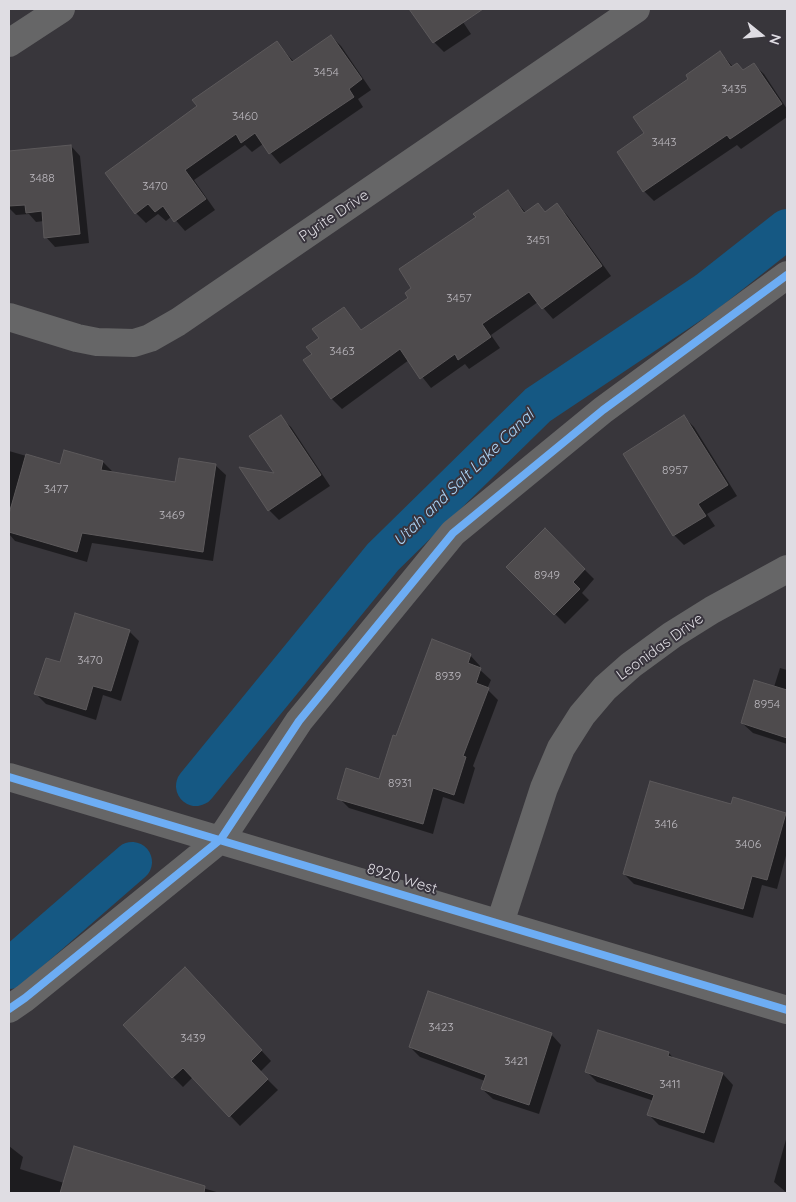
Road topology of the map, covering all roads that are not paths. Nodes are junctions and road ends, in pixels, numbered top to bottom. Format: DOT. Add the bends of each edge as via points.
graph roads {
  1 [pos="61,9"];
  2 [pos="636,9"];
  3 [pos="9,43"];
  4 [pos="787,275"];
  5 [pos="9,317"];
  6 [pos="787,569"];
  7 [pos="9,777"];
  8 [pos="221,839"];
  9 [pos="500,923"];
  10 [pos="9,1009"];
  11 [pos="787,1010"];
  1 -- 3 [label="street"];
  2 -- 5 [label="street, Pyrite Drive" via="150,338 134,343 97,342"];
  4 -- 8 [label="street" via="603,410 453,533 299,721"];
  6 -- 9 [label="street, Leonidas Drive" via="672,635 605,688 582,715 561,748 544,788"];
  7 -- 8 [label="street, 8920 West"];
  8 -- 9 [label="street, 8920 West"];
  8 -- 10 [label="street"];
  9 -- 11 [label="street, 8920 West"];
}
